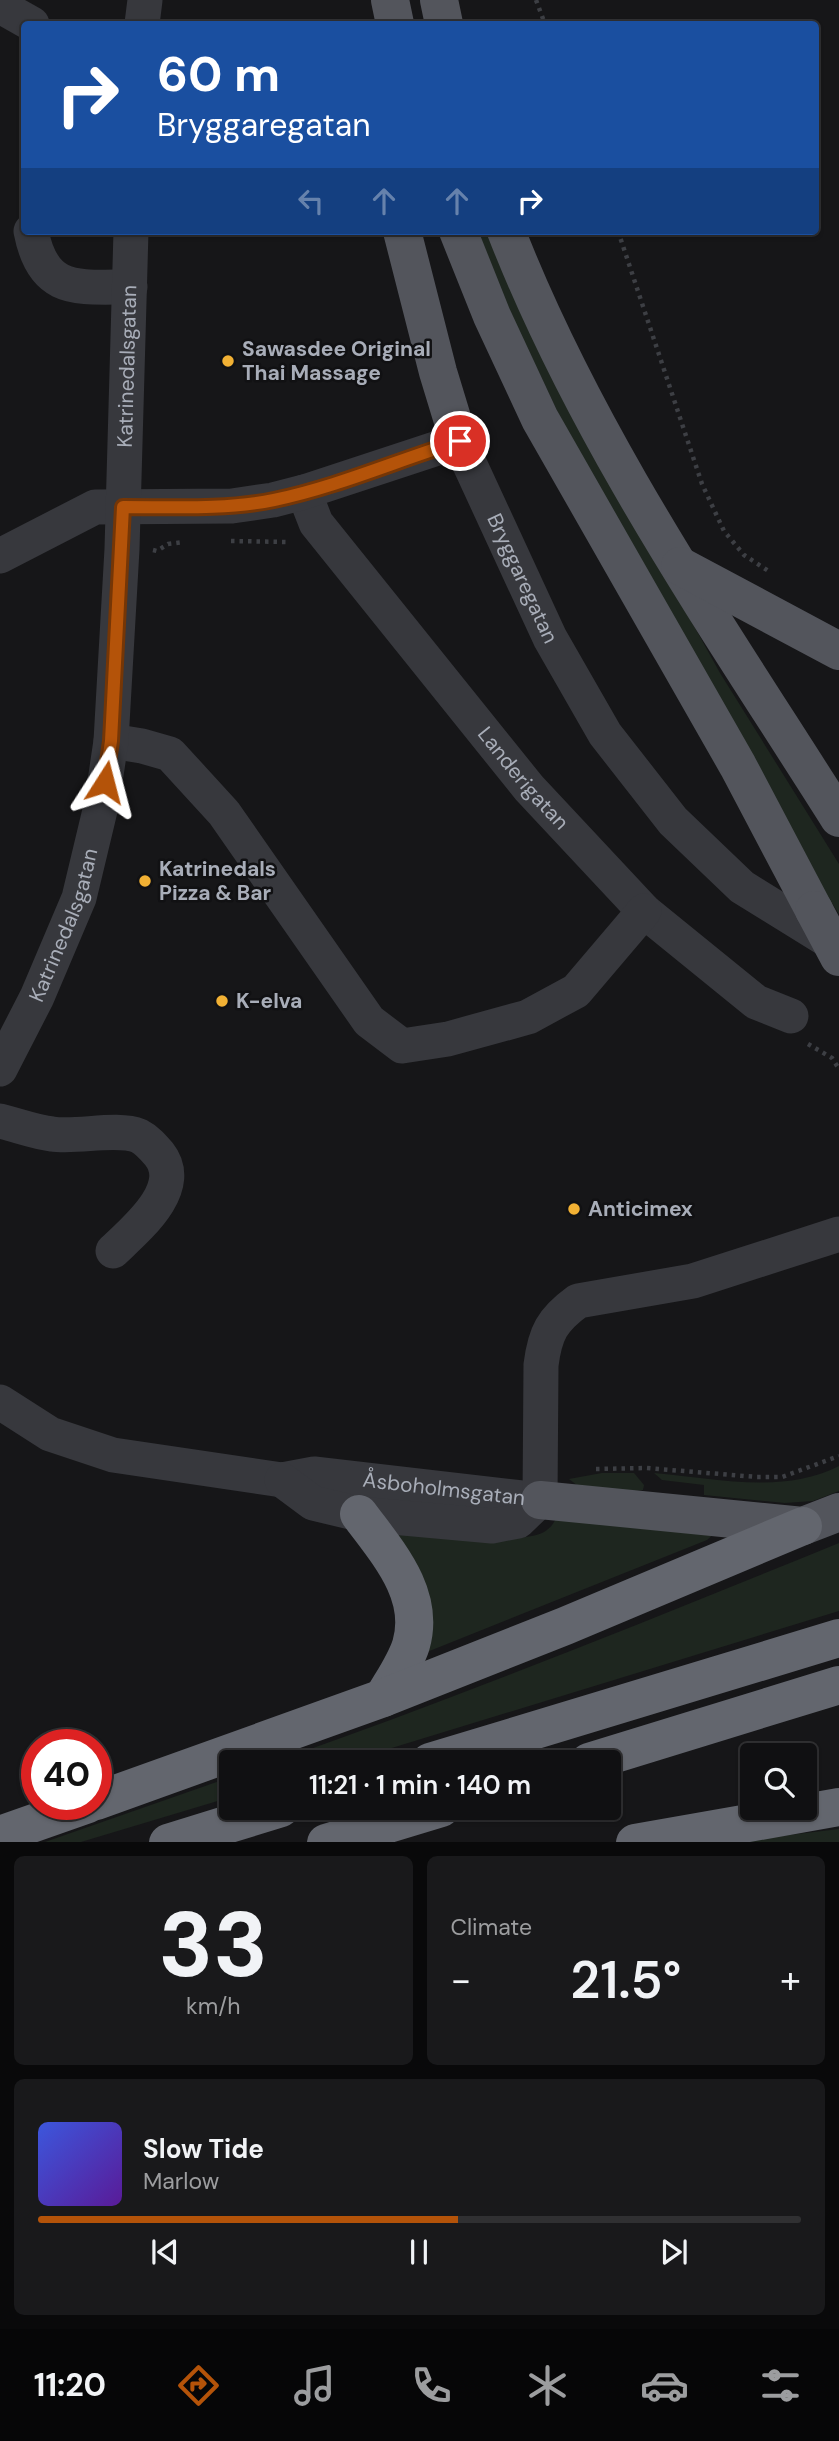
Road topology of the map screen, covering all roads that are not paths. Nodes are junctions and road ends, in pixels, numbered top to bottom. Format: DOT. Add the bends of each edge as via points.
graph roads {
  1 [pos="145,0"];
  2 [pos="380,0"];
  3 [pos="390,0"];
  4 [pos="439,0"];
  5 [pos="0,6"];
  6 [pos="27,21"];
  7 [pos="142,21"];
  8 [pos="380,21"];
  9 [pos="394,21"];
  10 [pos="443,21"];
  11 [pos="32,235"];
  12 [pos="131,235"];
  13 [pos="403,235"];
  14 [pos="460,235"];
  15 [pos="508,235"];
  16 [pos="130,287"];
  17 [pos="460,441"];
  18 [pos="304,492"];
  19 [pos="123,507"];
  20 [pos="0,556"];
  21 [pos="679,565"];
  22 [pos="839,651"];
  23 [pos="111,741"];
  24 [pos="839,818"];
  25 [pos="644,911"];
  26 [pos="839,947"];
  27 [pos="839,957"];
  28 [pos="791,1016"];
  29 [pos="0,1069"];
  30 [pos="0,1121"];
  31 [pos="839,1234"];
  32 [pos="113,1251"];
  33 [pos="0,1402"];
  34 [pos="282,1480"];
  35 [pos="540,1500"];
  36 [pos="839,1512"];
  37 [pos="359,1514"];
  38 [pos="803,1526"];
  39 [pos="839,1638"];
  40 [pos="839,1685"];
  41 [pos="383,1699"];
  42 [pos="470,1750"];
  43 [pos="621,1752"];
  44 [pos="112,1795"];
  45 [pos="839,1807"];
  46 [pos="43,1820"];
  47 [pos="242,1820"];
  48 [pos="402,1820"];
  49 [pos="0,1835"];
  50 [pos="171,1842"];
  51 [pos="329,1842"];
  52 [pos="641,1842"];
  1 -- 7 [label="street"];
  2 -- 8 [label="main road"];
  3 -- 9 [label="main road"];
  4 -- 10 [label="main road"];
  5 -- 6 [label="street"];
  11 -- 16 [label="street" via="35,253 52,276 73,287"];
  12 -- 16 [label="street, Katrinedalsgatan"];
  13 -- 17 [label="main road"];
  14 -- 27 [label="main road, bridge" via="540,419 738,766"];
  15 -- 21 [label="main road" via="530,295 585,406"];
  16 -- 19 [label="street, Katrinedalsgatan"];
  17 -- 18 [label="street"];
  17 -- 26 [label="street, Bryggaregatan" via="550,638 605,734 673,821 742,887"];
  18 -- 19 [label="street" via="232,506"];
  18 -- 25 [label="street, Landerigatan" via="316,523 528,788"];
  19 -- 20 [label="street" via="95,506"];
  19 -- 23 [label="street, Katrinedalsgatan"];
  21 -- 22 [label="main road"];
  21 -- 24 [label="main road"];
  23 -- 25 [label="street" via="170,754 224,813 369,1021 402,1046 448,1040 528,1017 576,991"];
  23 -- 29 [label="street, Katrinedalsgatan" via="79,898"];
  25 -- 28 [label="street, Landerigatan" via="756,1002"];
  30 -- 32 [label="street" via="54,1135 137,1135 151,1144 164,1160 168,1179 148,1218"];
  31 -- 35 [label="street" via="692,1280 578,1301 564,1311 551,1326 541,1365"];
  33 -- 34 [label="street, Åsboholmsgatan" via="50,1434 113,1455"];
  34 -- 35 [label="street, Åsboholmsgatan" via="314,1474"];
  34 -- 37 [label="street, Åsboholmsgatan" via="313,1503"];
  35 -- 37 [label="street, Åsboholmsgatan" via="518,1521 492,1526"];
  35 -- 38 [label="main road"];
  36 -- 38 [label="main road"];
  37 -- 41 [label="highway" via="392,1558 412,1600 411,1644"];
  38 -- 41 [label="highway"];
  39 -- 42 [label="highway"];
  40 -- 43 [label="highway"];
  41 -- 44 [label="highway"];
  45 -- 52 [label="highway"];
  46 -- 49 [label="highway"];
  47 -- 50 [label="highway"];
  48 -- 51 [label="highway"];
}
